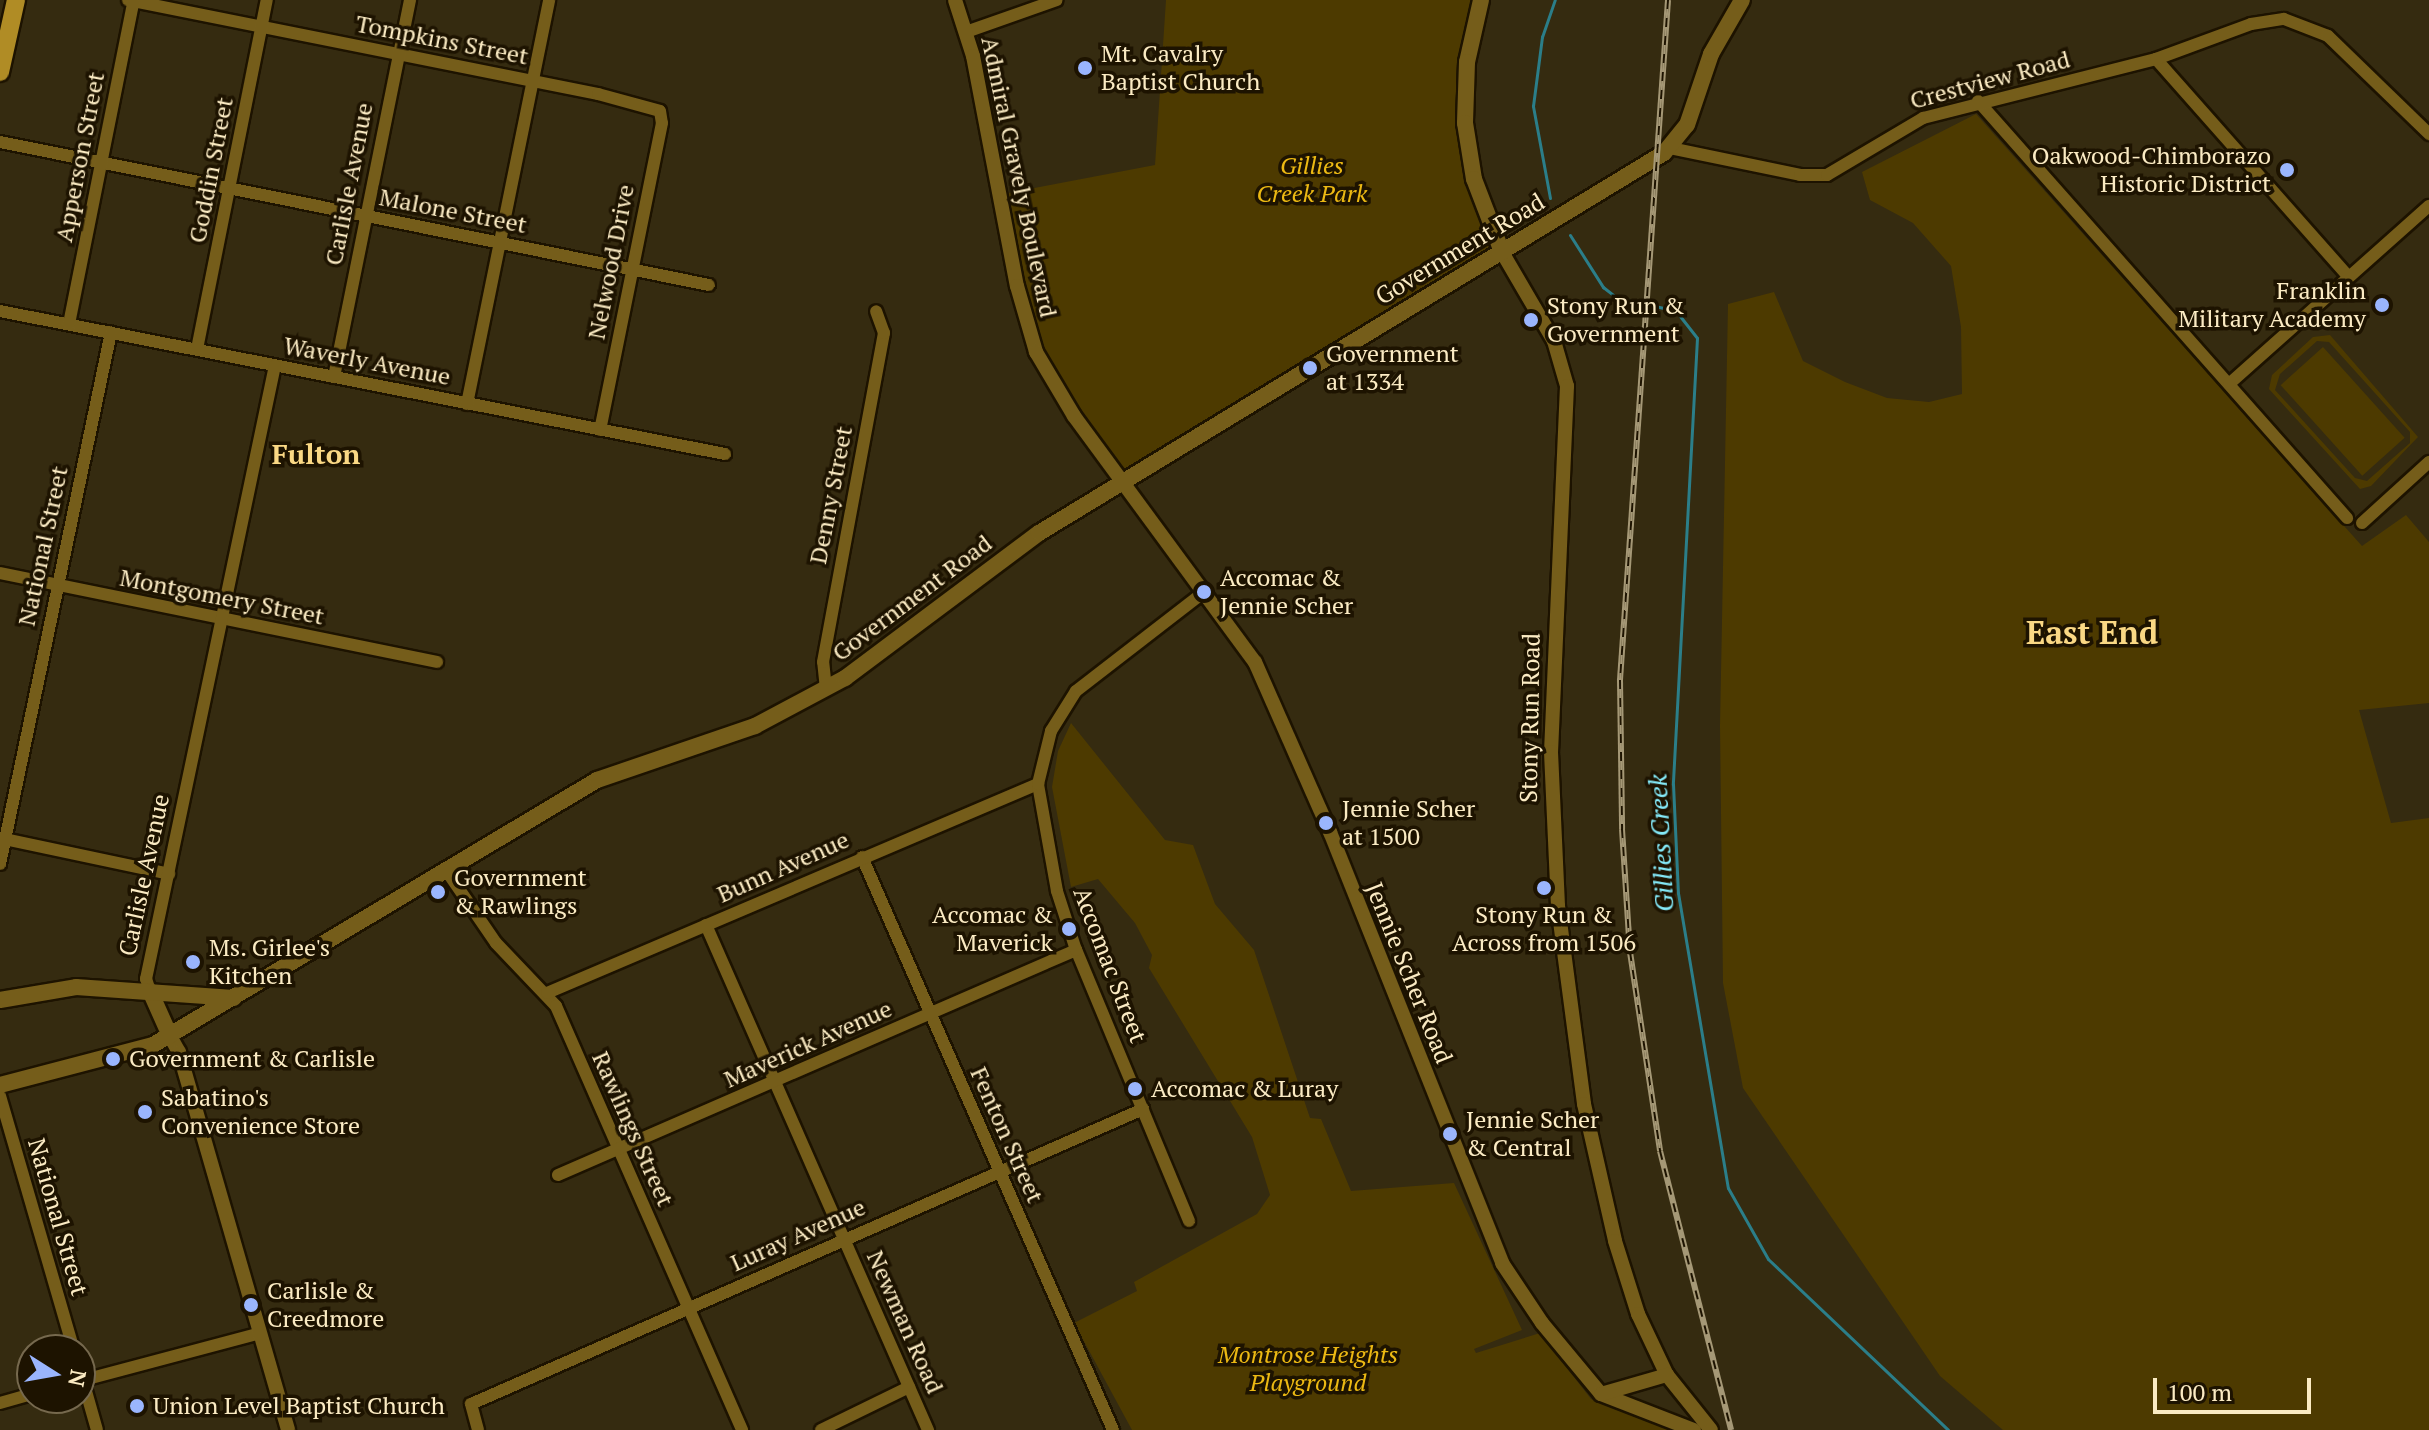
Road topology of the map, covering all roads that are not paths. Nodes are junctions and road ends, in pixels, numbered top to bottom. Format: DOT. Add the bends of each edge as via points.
graph roads {
  1 [pos="16,0"];
  2 [pos="132,0"];
  3 [pos="267,0"];
  4 [pos="410,0"];
  5 [pos="549,0"];
  6 [pos="955,0"];
  7 [pos="1057,0"];
  8 [pos="1481,0"];
  9 [pos="1742,0"];
  10 [pos="261,27"];
  11 [pos="966,32"];
  12 [pos="399,54"];
  13 [pos="2156,59"];
  14 [pos="0,72"];
  15 [pos="532,81"];
  16 [pos="1978,101"];
  17 [pos="654,106"];
  18 [pos="2429,134"];
  19 [pos="0,142"];
  20 [pos="1670,148"];
  21 [pos="101,163"];
  22 [pos="230,188"];
  23 [pos="2429,206"];
  24 [pos="367,216"];
  25 [pos="501,243"];
  26 [pos="1502,252"];
  27 [pos="632,270"];
  28 [pos="2349,277"];
  29 [pos="709,285"];
  30 [pos="0,311"];
  31 [pos="876,311"];
  32 [pos="69,324"];
  33 [pos="111,332"];
  34 [pos="197,349"];
  35 [pos="275,365"];
  36 [pos="334,377"];
  37 [pos="2229,384"];
  38 [pos="467,404"];
  39 [pos="600,430"];
  40 [pos="725,454"];
  41 [pos="2429,462"];
  42 [pos="1124,481"];
  43 [pos="2347,518"];
  44 [pos="2362,523"];
  45 [pos="0,573"];
  46 [pos="57,588"];
  47 [pos="1204,592"];
  48 [pos="222,619"];
  49 [pos="437,662"];
  50 [pos="826,689"];
  51 [pos="1038,784"];
  52 [pos="3,838"];
  53 [pos="862,857"];
  54 [pos="0,864"];
  55 [pos="446,870"];
  56 [pos="169,874"];
  57 [pos="706,925"];
  58 [pos="1076,950"];
  59 [pos="150,991"];
  60 [pos="547,993"];
  61 [pos="234,998"];
  62 [pos="0,1000"];
  63 [pos="930,1014"];
  64 [pos="170,1036"];
  65 [pos="774,1083"];
  66 [pos="0,1085"];
  67 [pos="0,1096"];
  68 [pos="1143,1109"];
  69 [pos="618,1150"];
  70 [pos="999,1171"];
  71 [pos="558,1175"];
  72 [pos="1189,1221"];
  73 [pos="845,1239"];
  74 [pos="687,1307"];
  75 [pos="260,1333"];
  76 [pos="69,1334"];
  77 [pos="96,1373"];
  78 [pos="1667,1375"];
  79 [pos="909,1387"];
  80 [pos="1601,1394"];
  81 [pos="288,1430"];
  82 [pos="478,1430"];
  83 [pos="742,1430"];
  84 [pos="821,1430"];
  85 [pos="928,1430"];
  86 [pos="1113,1430"];
  87 [pos="1694,1430"];
  88 [pos="1711,1430"];
  1 -- 14 [label="main road"];
  2 -- 10 [label="street, Tompkins Street"];
  2 -- 21 [label="street, Apperson Street"];
  3 -- 10 [label="street, Goddin Street"];
  4 -- 12 [label="street, Carlisle Avenue"];
  5 -- 15 [label="street"];
  6 -- 11 [label="street, Admiral Gravely Boulevard"];
  7 -- 11 [label="street"];
  8 -- 26 [label="main road, Stony Run Road" via="1467,62 1465,123 1474,179"];
  9 -- 20 [label="main road, Government Road" via="1707,62 1687,125"];
  10 -- 12 [label="street, Tompkins Street"];
  10 -- 22 [label="street, Goddin Street"];
  11 -- 42 [label="street, Admiral Gravely Boulevard" via="1032,342 1061,399"];
  12 -- 15 [label="street, Tompkins Street"];
  12 -- 24 [label="street, Carlisle Avenue"];
  13 -- 16 [label="street, Crestview Road"];
  13 -- 18 [label="street, Crestview Road" via="2235,30 2284,19 2319,29"];
  13 -- 28 [label="street"];
  15 -- 17 [label="street, Tompkins Street"];
  15 -- 25 [label="street"];
  16 -- 20 [label="street, Crestview Road" via="1906,125 1835,171 1817,176"];
  16 -- 37 [label="street"];
  17 -- 27 [label="street, Nelwood Drive" via="662,123"];
  19 -- 21 [label="street, Malone Street"];
  20 -- 26 [label="main road, Government Road"];
  21 -- 22 [label="street, Malone Street"];
  21 -- 32 [label="street, Apperson Street"];
  22 -- 24 [label="street, Malone Street"];
  22 -- 34 [label="street, Goddin Street"];
  23 -- 28 [label="street"];
  24 -- 25 [label="street, Malone Street"];
  24 -- 36 [label="street, Carlisle Avenue"];
  25 -- 27 [label="street, Malone Street"];
  25 -- 38 [label="street"];
  26 -- 42 [label="main road, Government Road"];
  26 -- 78 [label="street, Stony Run Road" via="1554,341 1568,397 1551,752 1569,1012 1615,1241 1638,1314"];
  27 -- 29 [label="street, Malone Street"];
  27 -- 39 [label="street, Nelwood Drive"];
  28 -- 37 [label="street"];
  30 -- 32 [label="street, Waverly Avenue"];
  31 -- 50 [label="street, Denny Street" via="884,333 823,662"];
  32 -- 33 [label="street, Waverly Avenue"];
  33 -- 34 [label="street, Waverly Avenue"];
  33 -- 46 [label="street, National Street"];
  34 -- 35 [label="street, Waverly Avenue"];
  35 -- 36 [label="street, Waverly Avenue"];
  35 -- 48 [label="street, Carlisle Avenue"];
  36 -- 38 [label="street, Waverly Avenue"];
  37 -- 43 [label="street"];
  38 -- 39 [label="street, Waverly Avenue"];
  39 -- 40 [label="street, Waverly Avenue"];
  41 -- 44 [label="street"];
  42 -- 47 [label="street, Jennie Scher Road"];
  42 -- 50 [label="main road, Government Road" via="1039,533"];
  45 -- 46 [label="street, Montgomery Street"];
  46 -- 48 [label="street, Montgomery Street"];
  46 -- 52 [label="street, National Street"];
  47 -- 51 [label="street, Accomac Street" via="1076,691 1051,731"];
  47 -- 80 [label="street, Jennie Scher Road" via="1255,662 1320,808 1502,1263 1542,1323"];
  48 -- 49 [label="street, Montgomery Street"];
  48 -- 56 [label="street, Carlisle Avenue"];
  50 -- 55 [label="main road, Government Road" via="755,726 597,780"];
  51 -- 53 [label="street, Bunn Avenue"];
  51 -- 58 [label="street, Accomac Street" via="1057,891"];
  52 -- 54 [label="street, National Street"];
  52 -- 56 [label="street"];
  53 -- 57 [label="street, Bunn Avenue"];
  53 -- 63 [label="street, Fenton Street"];
  55 -- 60 [label="street, Rawlings Street" via="496,943"];
  55 -- 61 [label="main road, Government Road"];
  56 -- 59 [label="street, Carlisle Avenue" via="146,979"];
  57 -- 60 [label="street, Bunn Avenue"];
  57 -- 65 [label="street, Newman Road"];
  58 -- 63 [label="street, Maverick Avenue"];
  58 -- 68 [label="street, Accomac Street"];
  59 -- 61 [label="main road"];
  59 -- 62 [label="main road" via="69,987"];
  59 -- 64 [label="main road, Carlisle Avenue"];
  60 -- 69 [label="street, Rawlings Street"];
  61 -- 64 [label="main road, Government Road"];
  63 -- 65 [label="street, Maverick Avenue"];
  63 -- 70 [label="street, Fenton Street"];
  64 -- 66 [label="main road, Government Road" via="113,1059"];
  64 -- 75 [label="street, Carlisle Avenue"];
  65 -- 69 [label="street, Maverick Avenue"];
  65 -- 73 [label="street, Newman Road"];
  67 -- 76 [label="street, National Street"];
  68 -- 70 [label="street, Luray Avenue"];
  68 -- 72 [label="street, Accomac Street"];
  69 -- 71 [label="street, Maverick Avenue"];
  69 -- 74 [label="street, Rawlings Street"];
  70 -- 73 [label="street, Luray Avenue"];
  70 -- 86 [label="street, Fenton Street"];
  73 -- 74 [label="street, Luray Avenue"];
  73 -- 79 [label="street, Newman Road"];
  74 -- 82 [label="street, Luray Avenue" via="471,1404"];
  74 -- 83 [label="street, Rawlings Street"];
  75 -- 77 [label="street"];
  75 -- 81 [label="street, Carlisle Avenue"];
  78 -- 80 [label="street"];
  78 -- 88 [label="street, Stony Run Road"];
  79 -- 84 [label="street"];
  79 -- 85 [label="street, Newman Road"];
  80 -- 87 [label="street, Jennie Scher Road"];
}
